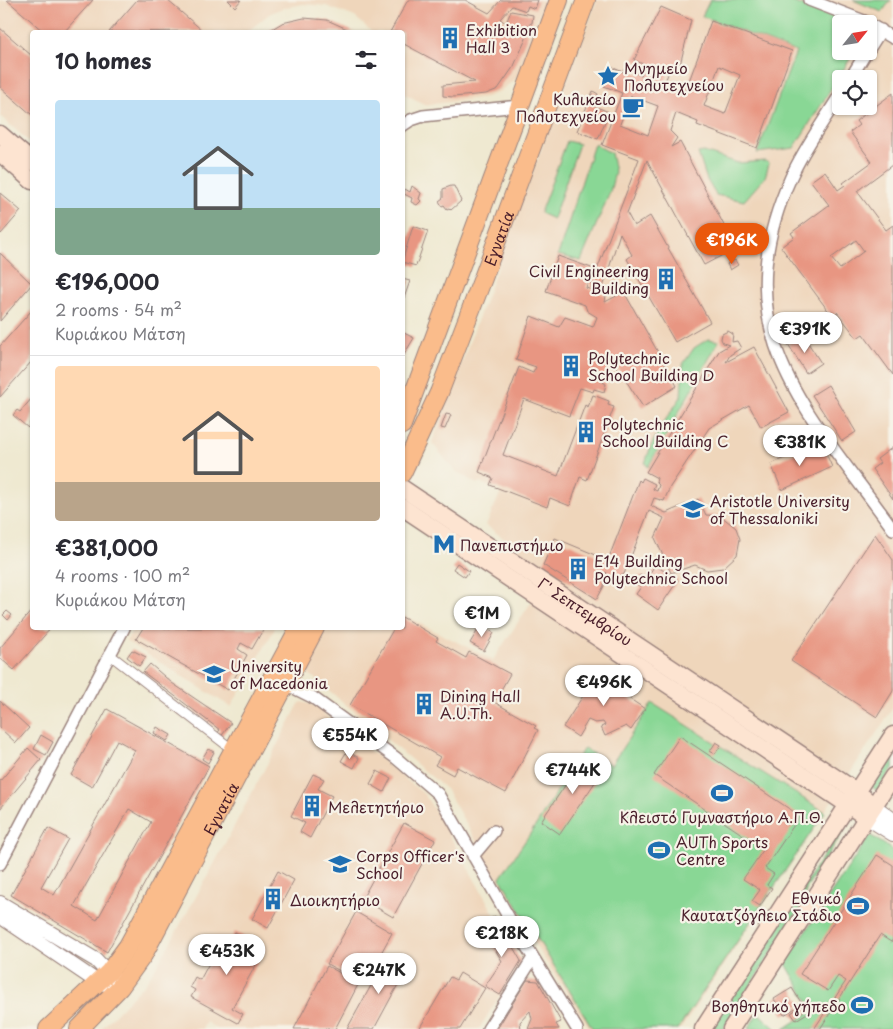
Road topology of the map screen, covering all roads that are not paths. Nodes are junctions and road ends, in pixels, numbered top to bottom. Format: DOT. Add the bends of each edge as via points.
graph roads {
  1 [pos="559,0"];
  2 [pos="586,0"];
  3 [pos="809,0"];
  4 [pos="881,30"];
  5 [pos="878,35"];
  6 [pos="893,38"];
  7 [pos="519,106"];
  8 [pos="832,107"];
  9 [pos="405,124"];
  10 [pos="0,134"];
  11 [pos="0,153"];
  12 [pos="30,160"];
  13 [pos="30,179"];
  14 [pos="405,417"];
  15 [pos="405,467"];
  16 [pos="405,490"];
  17 [pos="405,509"];
  18 [pos="893,529"];
  19 [pos="123,630"];
  20 [pos="298,630"];
  21 [pos="314,630"];
  22 [pos="109,654"];
  23 [pos="284,684"];
  24 [pos="893,735"];
  25 [pos="233,750"];
  26 [pos="893,776"];
  27 [pos="852,798"];
  28 [pos="870,811"];
  29 [pos="893,820"];
  30 [pos="494,831"];
  31 [pos="893,834"];
  32 [pos="473,856"];
  33 [pos="0,864"];
  34 [pos="0,903"];
  35 [pos="0,916"];
  36 [pos="533,958"];
  37 [pos="104,977"];
  38 [pos="120,987"];
  39 [pos="48,1029"];
  40 [pos="79,1029"];
  41 [pos="488,1029"];
  42 [pos="578,1029"];
  43 [pos="703,1029"];
  44 [pos="731,1029"];
  1 -- 7 [label="main road, Εγνατία"];
  2 -- 15 [label="main road, Εγνατία" via="484,278 439,393"];
  3 -- 4 [label="street"];
  4 -- 5 [label="street"];
  4 -- 6 [label="street"];
  7 -- 9 [label="street" via="423,116"];
  7 -- 14 [label="main road, Εγνατία"];
  8 -- 18 [label="street" via="796,165 782,198 764,266 766,309 773,342 793,386"];
  10 -- 12 [label="main road"];
  11 -- 13 [label="main road"];
  16 -- 27 [label="main road, Γ' Σεπτεμβρίου"];
  17 -- 27 [label="main road, Γ' Σεπτεμβρίου"];
  19 -- 22 [label="street"];
  20 -- 25 [label="main road, Εγνατία"];
  21 -- 23 [label="main road, Εγνατία"];
  22 -- 25 [label="street"];
  22 -- 33 [label="street"];
  23 -- 32 [label="street" via="324,706 433,789 445,804"];
  23 -- 38 [label="main road, Εγνατία" via="142,954"];
  24 -- 27 [label="main road"];
  25 -- 37 [label="main road, Εγνατία" via="132,939"];
  26 -- 28 [label="main road"];
  27 -- 28 [label="main road, Γ' Σεπτεμβρίου"];
  27 -- 43 [label="main road"];
  28 -- 29 [label="street, Γ' Σεπτεμβρίου"];
  28 -- 31 [label="street, Γ' Σεπτεμβρίου"];
  28 -- 44 [label="main road"];
  30 -- 32 [label="street"];
  32 -- 36 [label="street"];
  34 -- 37 [label="street" via="96,960"];
  35 -- 37 [label="street"];
  36 -- 41 [label="street"];
  36 -- 42 [label="street"];
  37 -- 38 [label="street"];
  37 -- 39 [label="main road, Εγνατία"];
  38 -- 40 [label="main road, Εγνατία"];
}
